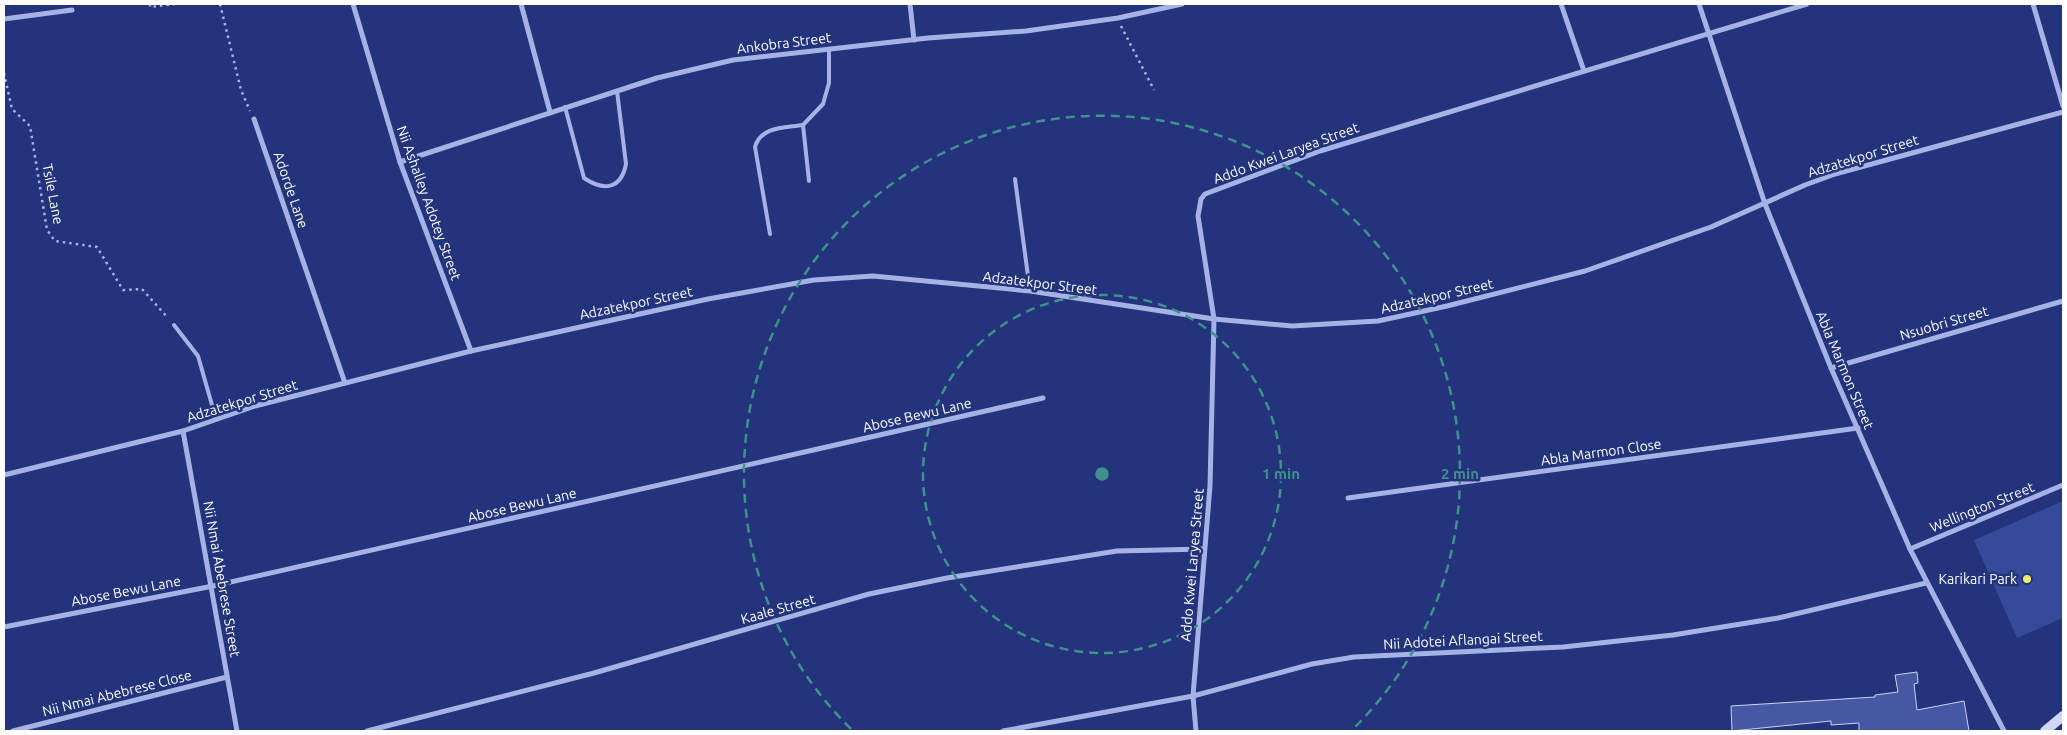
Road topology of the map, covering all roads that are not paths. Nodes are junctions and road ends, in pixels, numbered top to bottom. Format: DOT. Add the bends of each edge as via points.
graph roads {
  1 [pos="353,4"];
  2 [pos="521,4"];
  3 [pos="910,4"];
  4 [pos="1182,4"];
  5 [pos="1561,4"];
  6 [pos="1698,4"];
  7 [pos="1807,4"];
  8 [pos="2033,4"];
  9 [pos="72,10"];
  10 [pos="4,19"];
  11 [pos="1708,34"];
  12 [pos="914,40"];
  13 [pos="830,49"];
  14 [pos="1584,71"];
  15 [pos="617,90"];
  16 [pos="2063,106"];
  17 [pos="565,107"];
  18 [pos="550,112"];
  19 [pos="2063,112"];
  20 [pos="254,119"];
  21 [pos="803,125"];
  22 [pos="400,162"];
  23 [pos="1014,179"];
  24 [pos="809,181"];
  25 [pos="1765,204"];
  26 [pos="770,234"];
  27 [pos="1030,291"];
  28 [pos="2063,301"];
  29 [pos="1214,319"];
  30 [pos="174,325"];
  31 [pos="471,351"];
  32 [pos="1831,368"];
  33 [pos="345,383"];
  34 [pos="1043,398"];
  35 [pos="216,419"];
  36 [pos="1858,428"];
  37 [pos="183,431"];
  38 [pos="4,475"];
  39 [pos="2063,485"];
  40 [pos="1348,498"];
  41 [pos="1910,549"];
  42 [pos="1204,550"];
  43 [pos="1926,583"];
  44 [pos="213,586"];
  45 [pos="4,627"];
  46 [pos="227,677"];
  47 [pos="1193,696"];
  48 [pos="2063,716"];
  49 [pos="13,731"];
  50 [pos="237,731"];
  51 [pos="366,731"];
  52 [pos="1003,731"];
  53 [pos="1196,731"];
  54 [pos="2004,731"];
  55 [pos="2045,731"];
  1 -- 22 [label="street, Nii Ashalley Adotey Street"];
  2 -- 18 [label="street"];
  3 -- 12 [label="street"];
  4 -- 12 [label="street, Ankobra Street" via="1118,18 1026,31"];
  5 -- 14 [label="street"];
  6 -- 11 [label="street, Abla Marmon Street"];
  7 -- 11 [label="street, Addo Kwei Laryea Street"];
  8 -- 16 [label="street"];
  9 -- 10 [label="street"];
  11 -- 14 [label="street, Addo Kwei Laryea Street"];
  11 -- 25 [label="street, Abla Marmon Street"];
  12 -- 13 [label="street, Ankobra Street"];
  13 -- 15 [label="street, Ankobra Street" via="732,60"];
  13 -- 21 [label="lane" via="829,83 823,104"];
  14 -- 29 [label="street, Addo Kwei Laryea Street" via="1320,151 1205,194 1198,216"];
  15 -- 17 [label="street, Ankobra Street"];
  15 -- 17 [label="lane" via="626,164 624,175 618,182 607,186 595,186 584,178"];
  17 -- 18 [label="street, Ankobra Street"];
  18 -- 22 [label="street, Ankobra Street"];
  19 -- 25 [label="street, Adzatekpor Street" via="1835,174"];
  20 -- 33 [label="street, Adorde Lane"];
  21 -- 24 [label="lane"];
  21 -- 26 [label="lane" via="766,131 758,137 755,147"];
  22 -- 31 [label="street, Nii Ashalley Adotey Street"];
  23 -- 27 [label="lane"];
  25 -- 29 [label="street, Adzatekpor Street" via="1711,227 1585,271 1378,321 1292,326"];
  25 -- 32 [label="street, Abla Marmon Street"];
  27 -- 29 [label="street, Adzatekpor Street"];
  27 -- 31 [label="street, Adzatekpor Street" via="873,276 814,280 708,299"];
  28 -- 32 [label="street, Nsuobri Street"];
  29 -- 42 [label="street, Addo Kwei Laryea Street" via="1210,486"];
  30 -- 35 [label="lane" via="198,356"];
  31 -- 33 [label="street, Adzatekpor Street"];
  32 -- 36 [label="street, Abla Marmon Street"];
  33 -- 35 [label="street, Adzatekpor Street"];
  34 -- 44 [label="street, Abose Bewu Lane"];
  35 -- 37 [label="street, Adzatekpor Street"];
  36 -- 40 [label="street, Abla Marmon Close"];
  36 -- 41 [label="street, Abla Marmon Street"];
  37 -- 38 [label="street, Adzatekpor Street"];
  37 -- 44 [label="street, Nii Nmai Abebrese Street"];
  39 -- 41 [label="street, Wellington Street"];
  41 -- 43 [label="street, Abla Marmon Street"];
  42 -- 47 [label="street, Addo Kwei Laryea Street"];
  42 -- 51 [label="street, Kaale Street" via="1117,551 889,590 594,673"];
  43 -- 47 [label="street, Nii Adotei Aflangai Street" via="1778,618 1673,635 1563,647 1354,657 1312,664"];
  43 -- 54 [label="street, Abla Marmon Street"];
  44 -- 45 [label="street, Abose Bewu Lane"];
  44 -- 46 [label="street, Nii Nmai Abebrese Street"];
  46 -- 49 [label="street, Nii Nmai Abebrese Close"];
  46 -- 50 [label="street, Nii Nmai Abebrese Street"];
  47 -- 52 [label="street, Nii Adotei Aflangai Street"];
  47 -- 53 [label="street, Addo Kwei Laryea Street"];
  48 -- 55 [label="street"];
}
